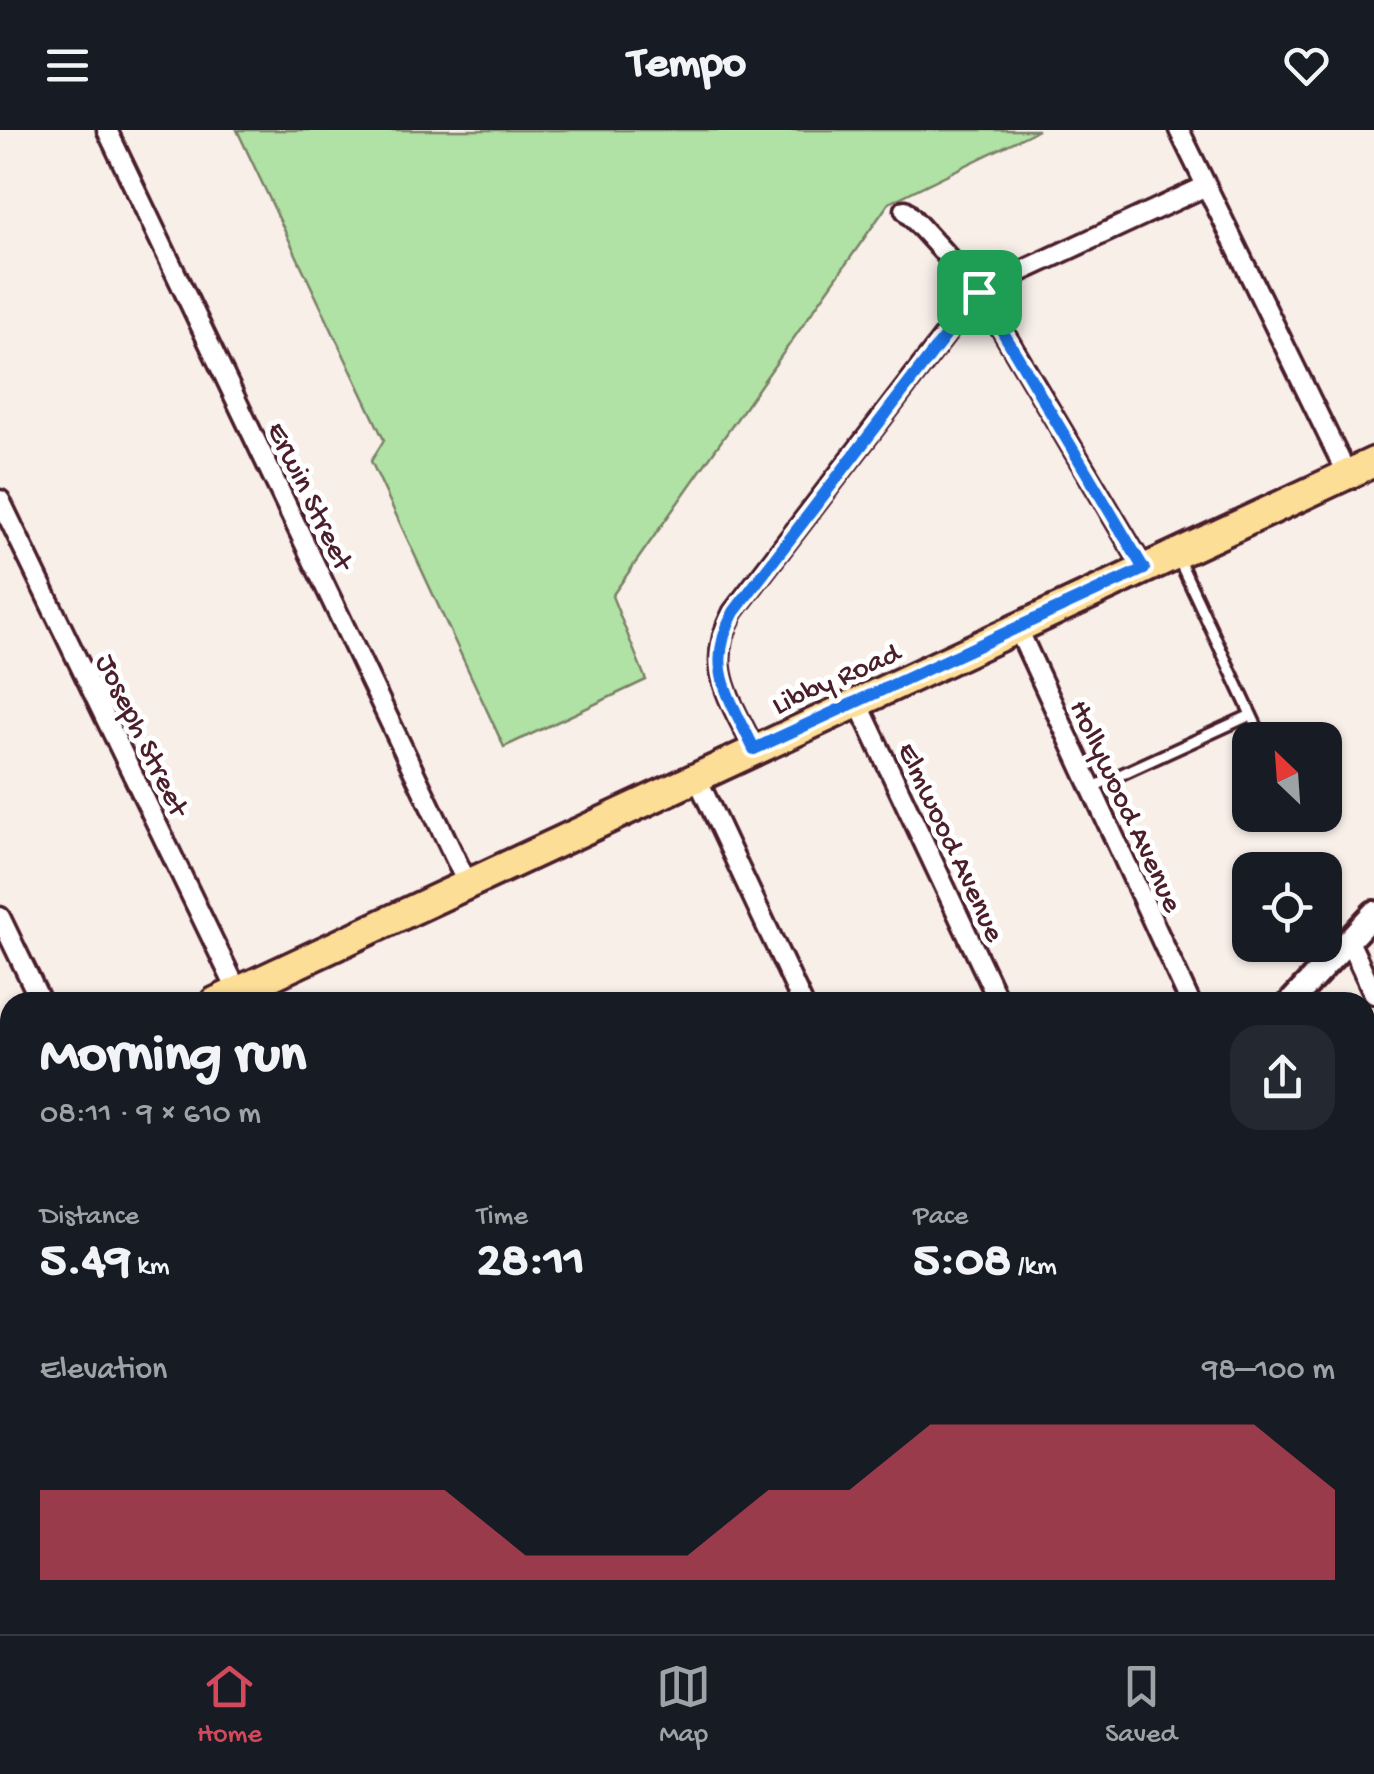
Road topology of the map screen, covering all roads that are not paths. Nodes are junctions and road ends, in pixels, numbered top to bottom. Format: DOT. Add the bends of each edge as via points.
graph roads {
  1 [pos="107,130"];
  2 [pos="1180,130"];
  3 [pos="1206,186"];
  4 [pos="904,210"];
  5 [pos="979,292"];
  6 [pos="1374,462"];
  7 [pos="1347,474"];
  8 [pos="0,500"];
  9 [pos="1176,554"];
  10 [pos="1144,569"];
  11 [pos="1018,629"];
  12 [pos="858,702"];
  13 [pos="1251,715"];
  14 [pos="1254,722"];
  15 [pos="754,749"];
  16 [pos="696,776"];
  17 [pos="1089,790"];
  18 [pos="467,883"];
  19 [pos="1374,913"];
  20 [pos="0,917"];
  21 [pos="1349,941"];
  22 [pos="6,943"];
  23 [pos="35,992"];
  24 [pos="231,992"];
  25 [pos="251,992"];
  26 [pos="797,992"];
  27 [pos="994,992"];
  28 [pos="1185,992"];
  29 [pos="1301,992"];
  30 [pos="1373,992"];
  1 -- 18 [label="street, Erwin Street"];
  2 -- 3 [label="street"];
  3 -- 5 [label="street"];
  3 -- 7 [label="street"];
  4 -- 5 [label="street"];
  5 -- 10 [label="street"];
  5 -- 15 [label="street" via="719,640 719,668"];
  6 -- 7 [label="main road, Libby Road"];
  7 -- 9 [label="main road, Libby Road"];
  8 -- 24 [label="street, Joseph Street"];
  9 -- 10 [label="main road, Libby Road"];
  9 -- 13 [label="lane"];
  10 -- 11 [label="main road, Libby Road"];
  11 -- 12 [label="main road, Libby Road"];
  11 -- 17 [label="street, Hollywood Avenue"];
  12 -- 15 [label="main road, Libby Road"];
  12 -- 27 [label="street, Elmwood Avenue"];
  13 -- 14 [label="lane"];
  13 -- 17 [label="lane"];
  15 -- 16 [label="main road, Libby Road"];
  16 -- 18 [label="main road, Libby Road"];
  16 -- 26 [label="street"];
  17 -- 28 [label="street, Hollywood Avenue"];
  18 -- 25 [label="main road, Libby Road"];
  19 -- 21 [label="street"];
  20 -- 22 [label="street"];
  21 -- 29 [label="street"];
  21 -- 30 [label="street"];
  22 -- 23 [label="street"];
}
